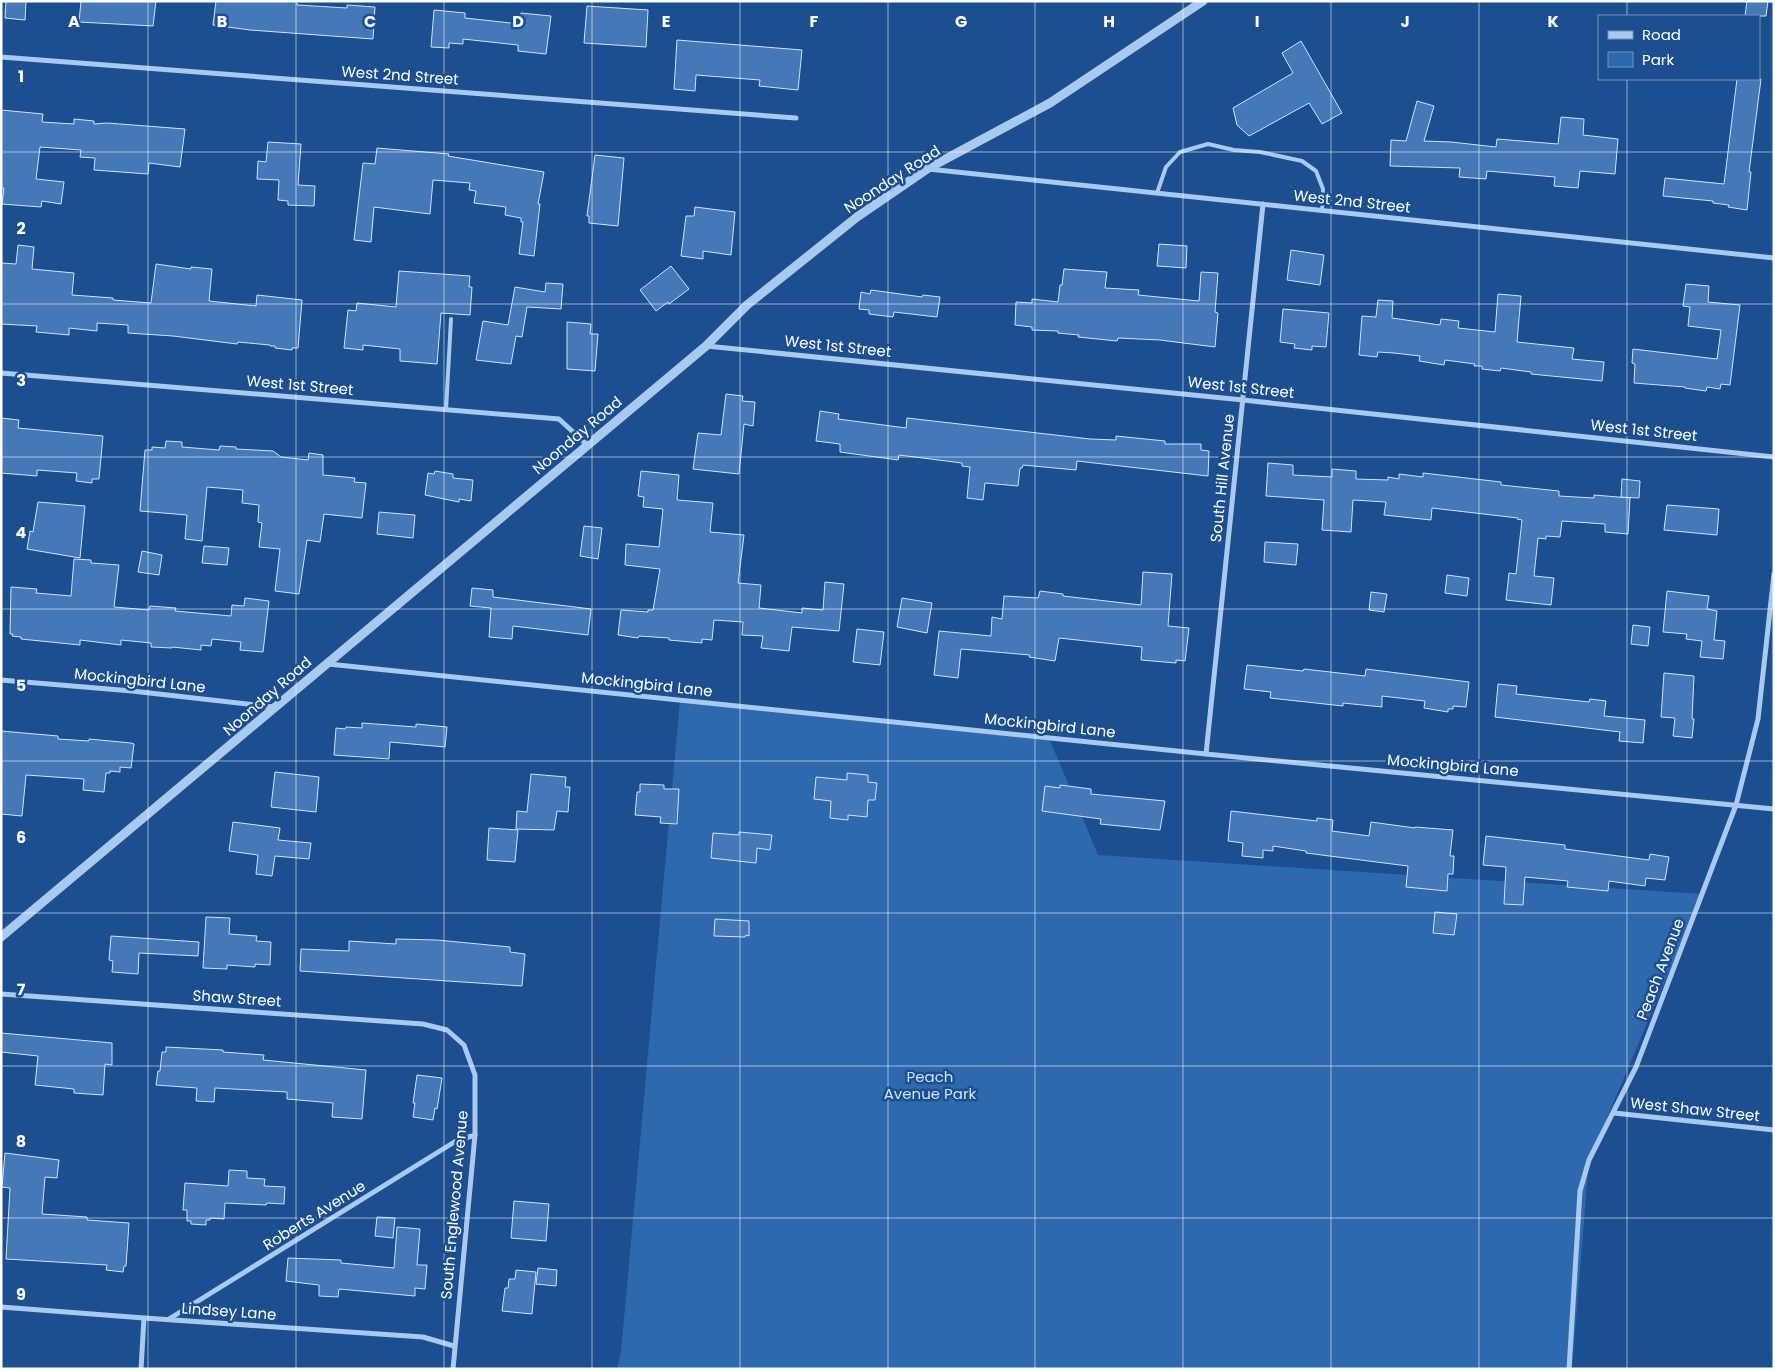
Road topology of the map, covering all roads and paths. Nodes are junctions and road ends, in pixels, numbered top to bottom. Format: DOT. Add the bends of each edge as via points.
graph roads {
  1 [pos="1203,1"];
  2 [pos="1,57"];
  3 [pos="796,118"];
  4 [pos="927,169"];
  5 [pos="1157,193"];
  6 [pos="1263,204"];
  7 [pos="1322,210"];
  8 [pos="1774,258"];
  9 [pos="451,319"];
  10 [pos="706,346"];
  11 [pos="1,373"];
  12 [pos="1243,400"];
  13 [pos="446,410"];
  14 [pos="587,445"];
  15 [pos="1774,457"];
  16 [pos="1774,574"];
  17 [pos="325,664"];
  18 [pos="1,680"];
  19 [pos="276,708"];
  20 [pos="1206,754"];
  21 [pos="1736,805"];
  22 [pos="1774,809"];
  23 [pos="1,937"];
  24 [pos="1,994"];
  25 [pos="464,1045"];
  26 [pos="1614,1113"];
  27 [pos="1774,1130"];
  28 [pos="475,1135"];
  29 [pos="1,1307"];
  30 [pos="144,1318"];
  31 [pos="168,1320"];
  32 [pos="454,1346"];
  33 [pos="141,1369"];
  34 [pos="453,1369"];
  35 [pos="1569,1369"];
  1 -- 4 [label="street, Noonday Road" via="1050,103"];
  2 -- 3 [label="street, West 2nd Street"];
  4 -- 5 [label="street, West 2nd Street"];
  4 -- 10 [label="street, Noonday Road" via="821,245 747,305"];
  5 -- 6 [label="street, West 2nd Street"];
  5 -- 7 [label="lane" via="1166,167 1180,152 1208,144 1302,161 1316,171 1324,189"];
  6 -- 7 [label="street, West 2nd Street"];
  6 -- 12 [label="street, South Hill Avenue"];
  7 -- 8 [label="street, West 2nd Street"];
  9 -- 13 [label="lane"];
  10 -- 12 [label="street, West 1st Street"];
  10 -- 14 [label="street, Noonday Road"];
  11 -- 13 [label="street, West 1st Street"];
  12 -- 15 [label="street, West 1st Street"];
  12 -- 20 [label="street, South Hill Avenue"];
  13 -- 14 [label="street, West 1st Street" via="559,419"];
  14 -- 17 [label="street, Noonday Road"];
  16 -- 21 [label="street, Peach Avenue" via="1758,719"];
  17 -- 19 [label="street, Noonday Road"];
  17 -- 20 [label="street, Mockingbird Lane"];
  18 -- 19 [label="street, Mockingbird Lane"];
  19 -- 23 [label="street, Noonday Road"];
  20 -- 21 [label="street, Mockingbird Lane"];
  21 -- 22 [label="street, Mockingbird Lane"];
  21 -- 26 [label="street, Peach Avenue" via="1636,1067"];
  24 -- 25 [label="street, Shaw Street" via="423,1024 447,1030"];
  25 -- 28 [label="street, South Englewood Avenue" via="475,1076"];
  26 -- 27 [label="street, West Shaw Street"];
  26 -- 35 [label="street, Peach Avenue" via="1589,1160 1580,1191"];
  28 -- 31 [label="street, Roberts Avenue" via="456,1141"];
  28 -- 32 [label="street, South Englewood Avenue"];
  29 -- 30 [label="street, Lindsey Lane"];
  30 -- 31 [label="street, Lindsey Lane"];
  30 -- 33 [label="street"];
  31 -- 32 [label="street, Lindsey Lane" via="423,1337"];
  32 -- 34 [label="street, South Englewood Avenue"];
}
